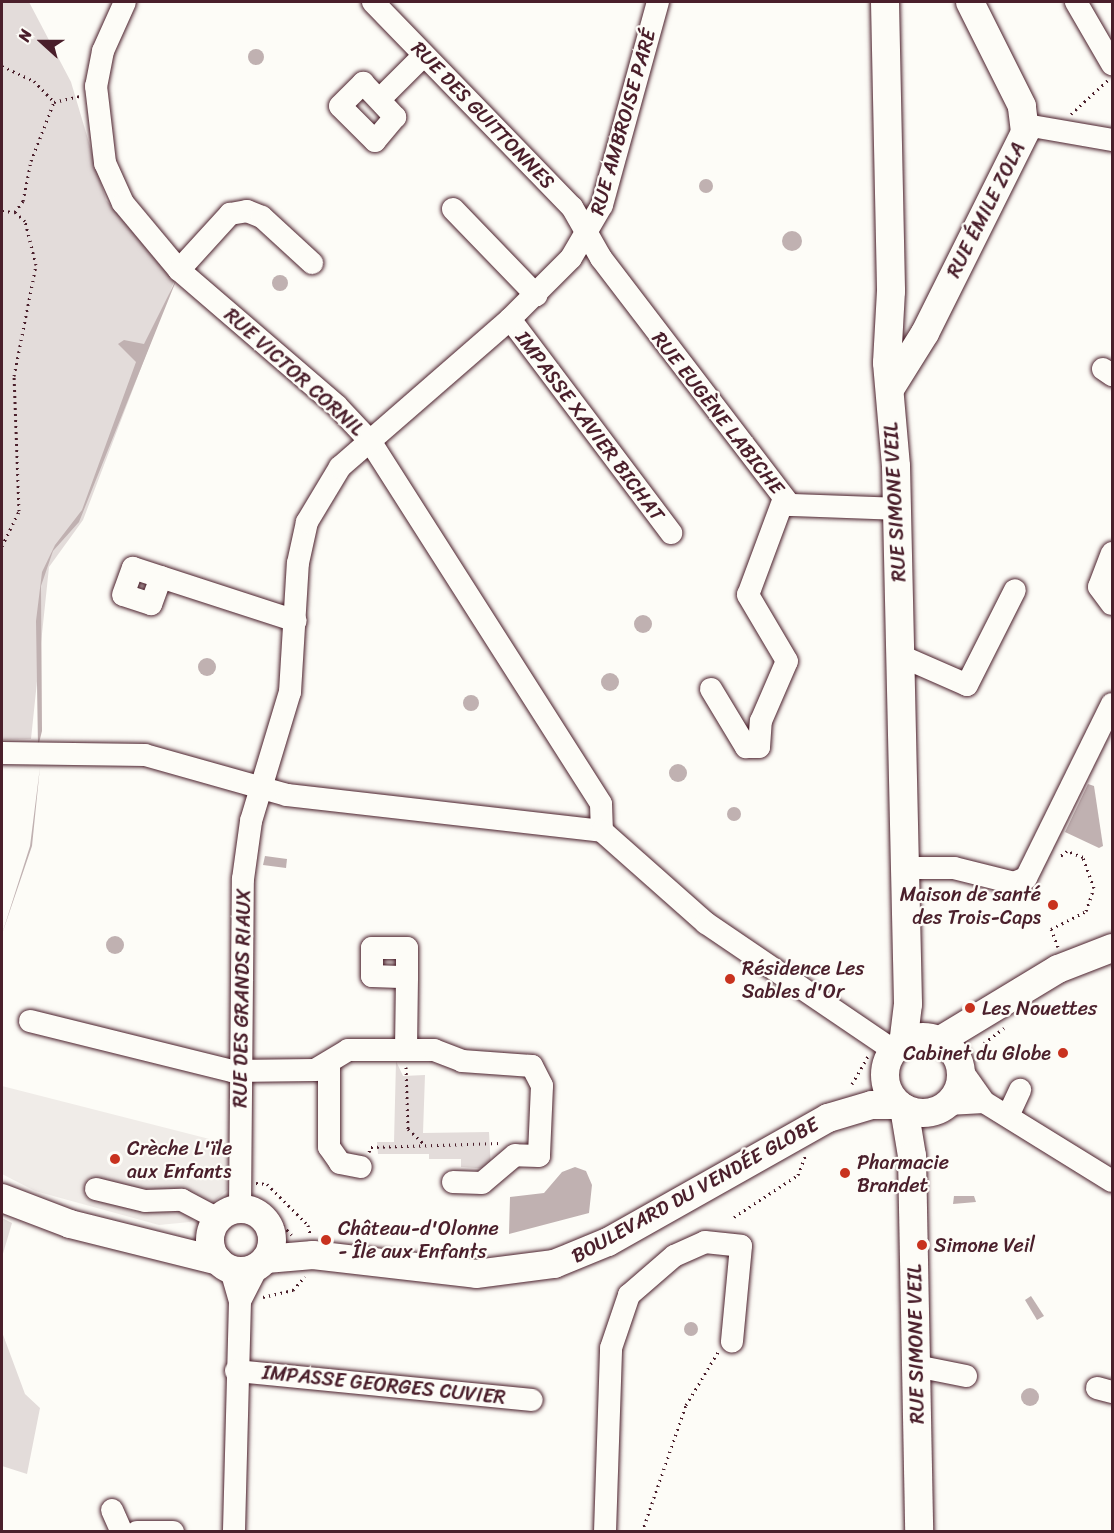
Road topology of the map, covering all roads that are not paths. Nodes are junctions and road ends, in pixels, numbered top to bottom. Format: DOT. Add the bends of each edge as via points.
graph roads {
  1 [pos="125,2"];
  2 [pos="373,2"];
  3 [pos="658,2"];
  4 [pos="885,2"];
  5 [pos="1076,2"];
  6 [pos="972,3"];
  7 [pos="424,55"];
  8 [pos="1113,64"];
  9 [pos="380,99"];
  10 [pos="1026,125"];
  11 [pos="1113,140"];
  12 [pos="453,209"];
  13 [pos="588,232"];
  14 [pos="312,263"];
  15 [pos="178,270"];
  16 [pos="536,295"];
  17 [pos="510,319"];
  18 [pos="888,338"];
  19 [pos="914,351"];
  20 [pos="890,389"];
  21 [pos="370,441"];
  22 [pos="784,498"];
  23 [pos="897,509"];
  24 [pos="671,533"];
  25 [pos="1113,553"];
  26 [pos="160,577"];
  27 [pos="1015,590"];
  28 [pos="1113,604"];
  29 [pos="296,621"];
  30 [pos="901,656"];
  31 [pos="711,689"];
  32 [pos="1113,704"];
  33 [pos="2,753"];
  34 [pos="262,790"];
  35 [pos="602,831"];
  36 [pos="905,868"];
  37 [pos="1113,948"];
  38 [pos="407,977"];
  39 [pos="908,1004"];
  40 [pos="1000,1006"];
  41 [pos="30,1021"];
  42 [pos="936,1040"];
  43 [pos="405,1050"];
  44 [pos="888,1053"];
  45 [pos="329,1065"];
  46 [pos="960,1066"];
  47 [pos="241,1072"];
  48 [pos="1020,1090"];
  49 [pos="984,1102"];
  50 [pos="902,1106"];
  51 [pos="941,1108"];
  52 [pos="1008,1116"];
  53 [pos="828,1118"];
  54 [pos="361,1167"];
  55 [pos="907,1173"];
  56 [pos="1113,1181"];
  57 [pos="453,1182"];
  58 [pos="96,1189"];
  59 [pos="2,1198"];
  60 [pos="223,1220"];
  61 [pos="162,1244"];
  62 [pos="275,1255"];
  63 [pos="732,1342"];
  64 [pos="916,1366"];
  65 [pos="236,1371"];
  66 [pos="966,1376"];
  67 [pos="532,1400"];
  68 [pos="112,1510"];
  69 [pos="122,1532"];
  70 [pos="137,1532"];
  71 [pos="173,1532"];
  72 [pos="234,1532"];
  73 [pos="605,1532"];
  74 [pos="919,1532"];
  1 -- 15 [label="street, RUE VICTOR CORNIL" via="104,51 97,92 111,183 134,219"];
  2 -- 7 [label="street, RUE DES GUITTONNES"];
  3 -- 13 [label="street, RUE AMBROISE PARÉ" via="602,205"];
  4 -- 18 [label="main road, RUE SIMONE VEIL"];
  5 -- 8 [label="street"];
  6 -- 10 [label="main road, RUE ÉMILE ZOLA"];
  7 -- 9 [label="street"];
  7 -- 13 [label="street, RUE DES GUITTONNES" via="572,207"];
  10 -- 11 [label="street"];
  10 -- 19 [label="main road, RUE ÉMILE ZOLA"];
  12 -- 16 [label="street"];
  13 -- 16 [label="street, RUE AMBROISE PARÉ"];
  13 -- 22 [label="street, RUE EUGÈNE LABICHE" via="601,258 685,373"];
  14 -- 15 [label="street" via="262,217 247,211 230,214"];
  15 -- 21 [label="street, RUE VICTOR CORNIL" via="337,406"];
  16 -- 17 [label="street, RUE AMBROISE PARÉ"];
  17 -- 21 [label="street, RUE AMBROISE PARÉ"];
  17 -- 24 [label="street, IMPASSE XAVIER BICHAT"];
  18 -- 19 [label="street" via="899,349"];
  18 -- 20 [label="main road, RUE SIMONE VEIL"];
  19 -- 20 [label="main road, RUE ÉMILE ZOLA"];
  20 -- 23 [label="main road, RUE SIMONE VEIL"];
  21 -- 29 [label="street, RUE AMBROISE PARÉ" via="340,467 316,501 298,563"];
  21 -- 35 [label="street, RUE VICTOR CORNIL" via="601,804"];
  22 -- 23 [label="street, RUE EUGÈNE LABICHE" via="798,508"];
  22 -- 31 [label="street" via="748,595 787,660 761,722 759,747 746,747"];
  23 -- 30 [label="main road, RUE SIMONE VEIL"];
  25 -- 28 [label="street" via="1099,580 1102,595"];
  26 -- 29 [label="street"];
  27 -- 30 [label="street" via="967,685"];
  29 -- 34 [label="street, RUE AMBROISE PARÉ" via="286,718"];
  30 -- 36 [label="main road, RUE SIMONE VEIL"];
  32 -- 36 [label="street" via="1026,878 1014,883 954,868"];
  33 -- 34 [label="street" via="145,755"];
  34 -- 35 [label="street"];
  34 -- 47 [label="street, RUE DES GRANDS RIAUX" via="251,820 243,879"];
  35 -- 44 [label="street" via="676,900"];
  36 -- 39 [label="main road, RUE SIMONE VEIL"];
  37 -- 40 [label="main road" via="1058,969"];
  38 -- 43 [label="street"];
  39 -- 42 [label="main road"];
  39 -- 44 [label="main road, RUE SIMONE VEIL"];
  40 -- 42 [label="main road"];
  40 -- 46 [label="main road"];
  41 -- 47 [label="street"];
  42 -- 44 [label="main road"];
  42 -- 46 [label="main road"];
  43 -- 45 [label="street" via="348,1050"];
  43 -- 57 [label="street" via="532,1066 542,1086 539,1156 515,1155 483,1184"];
  44 -- 50 [label="main road" via="890,1094"];
  44 -- 53 [label="main road, BOULEVARD DU VENDÉE GLOBE"];
  45 -- 47 [label="street" via="315,1070"];
  45 -- 54 [label="street" via="329,1147 340,1163"];
  46 -- 49 [label="street"];
  46 -- 51 [label="main road" via="958,1087"];
  47 -- 60 [label="street, RUE DES GRANDS RIAUX"];
  48 -- 52 [label="street"];
  49 -- 51 [label="street"];
  49 -- 52 [label="street"];
  50 -- 51 [label="main road"];
  50 -- 53 [label="main road, BOULEVARD DU VENDÉE GLOBE" via="863,1107"];
  50 -- 55 [label="main road, RUE SIMONE VEIL"];
  51 -- 55 [label="main road, RUE SIMONE VEIL"];
  52 -- 56 [label="street"];
  53 -- 62 [label="main road, BOULEVARD DU VENDÉE GLOBE" via="608,1242 554,1264 476,1274"];
  55 -- 64 [label="main road, RUE SIMONE VEIL"];
  58 -- 60 [label="street" via="145,1201 182,1200"];
  59 -- 61 [label="main road, BOULEVARD DU VENDÉE GLOBE" via="70,1224"];
  60 -- 61 [label="main road, BOULEVARD DU VENDÉE GLOBE"];
  60 -- 62 [label="main road"];
  60 -- 62 [label="main road" via="264,1218"];
  61 -- 62 [label="main road, BOULEVARD DU VENDÉE GLOBE"];
  62 -- 65 [label="street" via="250,1300"];
  63 -- 73 [label="street" via="741,1246 705,1242 674,1256 629,1295 611,1348"];
  64 -- 66 [label="street"];
  64 -- 74 [label="main road, RUE SIMONE VEIL"];
  65 -- 67 [label="street, IMPASSE GEORGES CUVIER"];
  65 -- 72 [label="street"];
  68 -- 69 [label="street"];
  70 -- 71 [label="street"];
}
